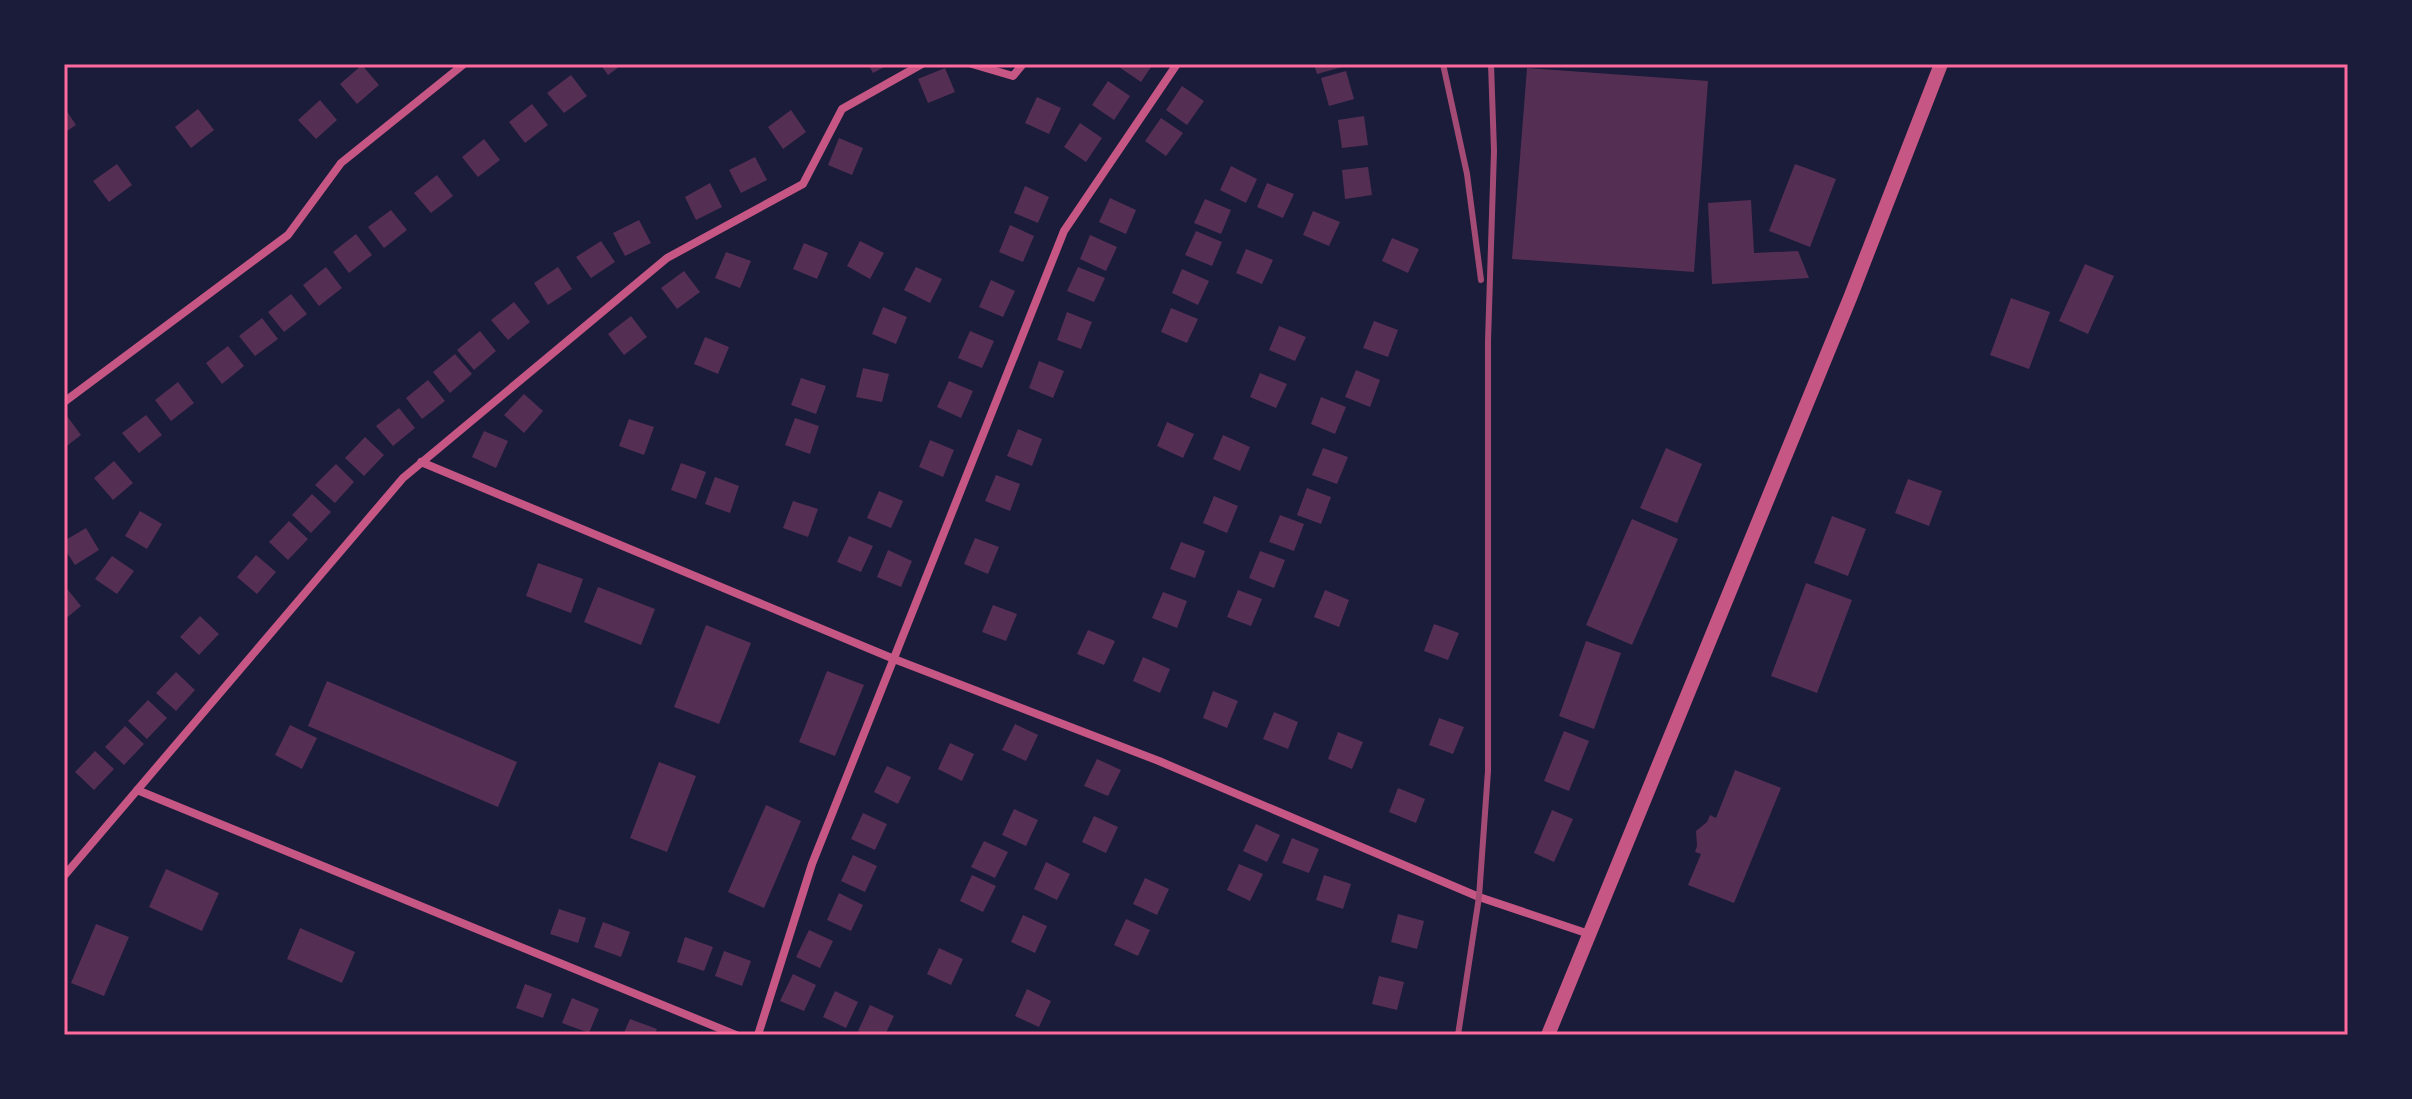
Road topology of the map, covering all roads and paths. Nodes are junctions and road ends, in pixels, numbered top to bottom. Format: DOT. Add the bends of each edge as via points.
graph roads {
  1 [pos="464,64"];
  2 [pos="922,64"];
  3 [pos="972,64"];
  4 [pos="1023,64"];
  5 [pos="1177,64"];
  6 [pos="1941,64"];
  7 [pos="64,402"];
  8 [pos="421,462"];
  9 [pos="894,659"];
  10 [pos="137,790"];
  11 [pos="64,876"];
  12 [pos="1589,934"];
  13 [pos="736,1035"];
  14 [pos="758,1035"];
  15 [pos="1548,1035"];
  1 -- 7 [label="street" via="341,163 288,235"];
  2 -- 8 [label="street" via="842,109 803,184 667,258"];
  3 -- 4 [label="street" via="1013,76"];
  5 -- 9 [label="street" via="1064,231"];
  6 -- 12 [label="street"];
  8 -- 9 [label="street"];
  8 -- 10 [label="street"];
  9 -- 12 [label="street" via="1159,761 1479,897"];
  9 -- 14 [label="street" via="812,864"];
  10 -- 11 [label="street"];
  10 -- 13 [label="street"];
  12 -- 15 [label="street"];
}
